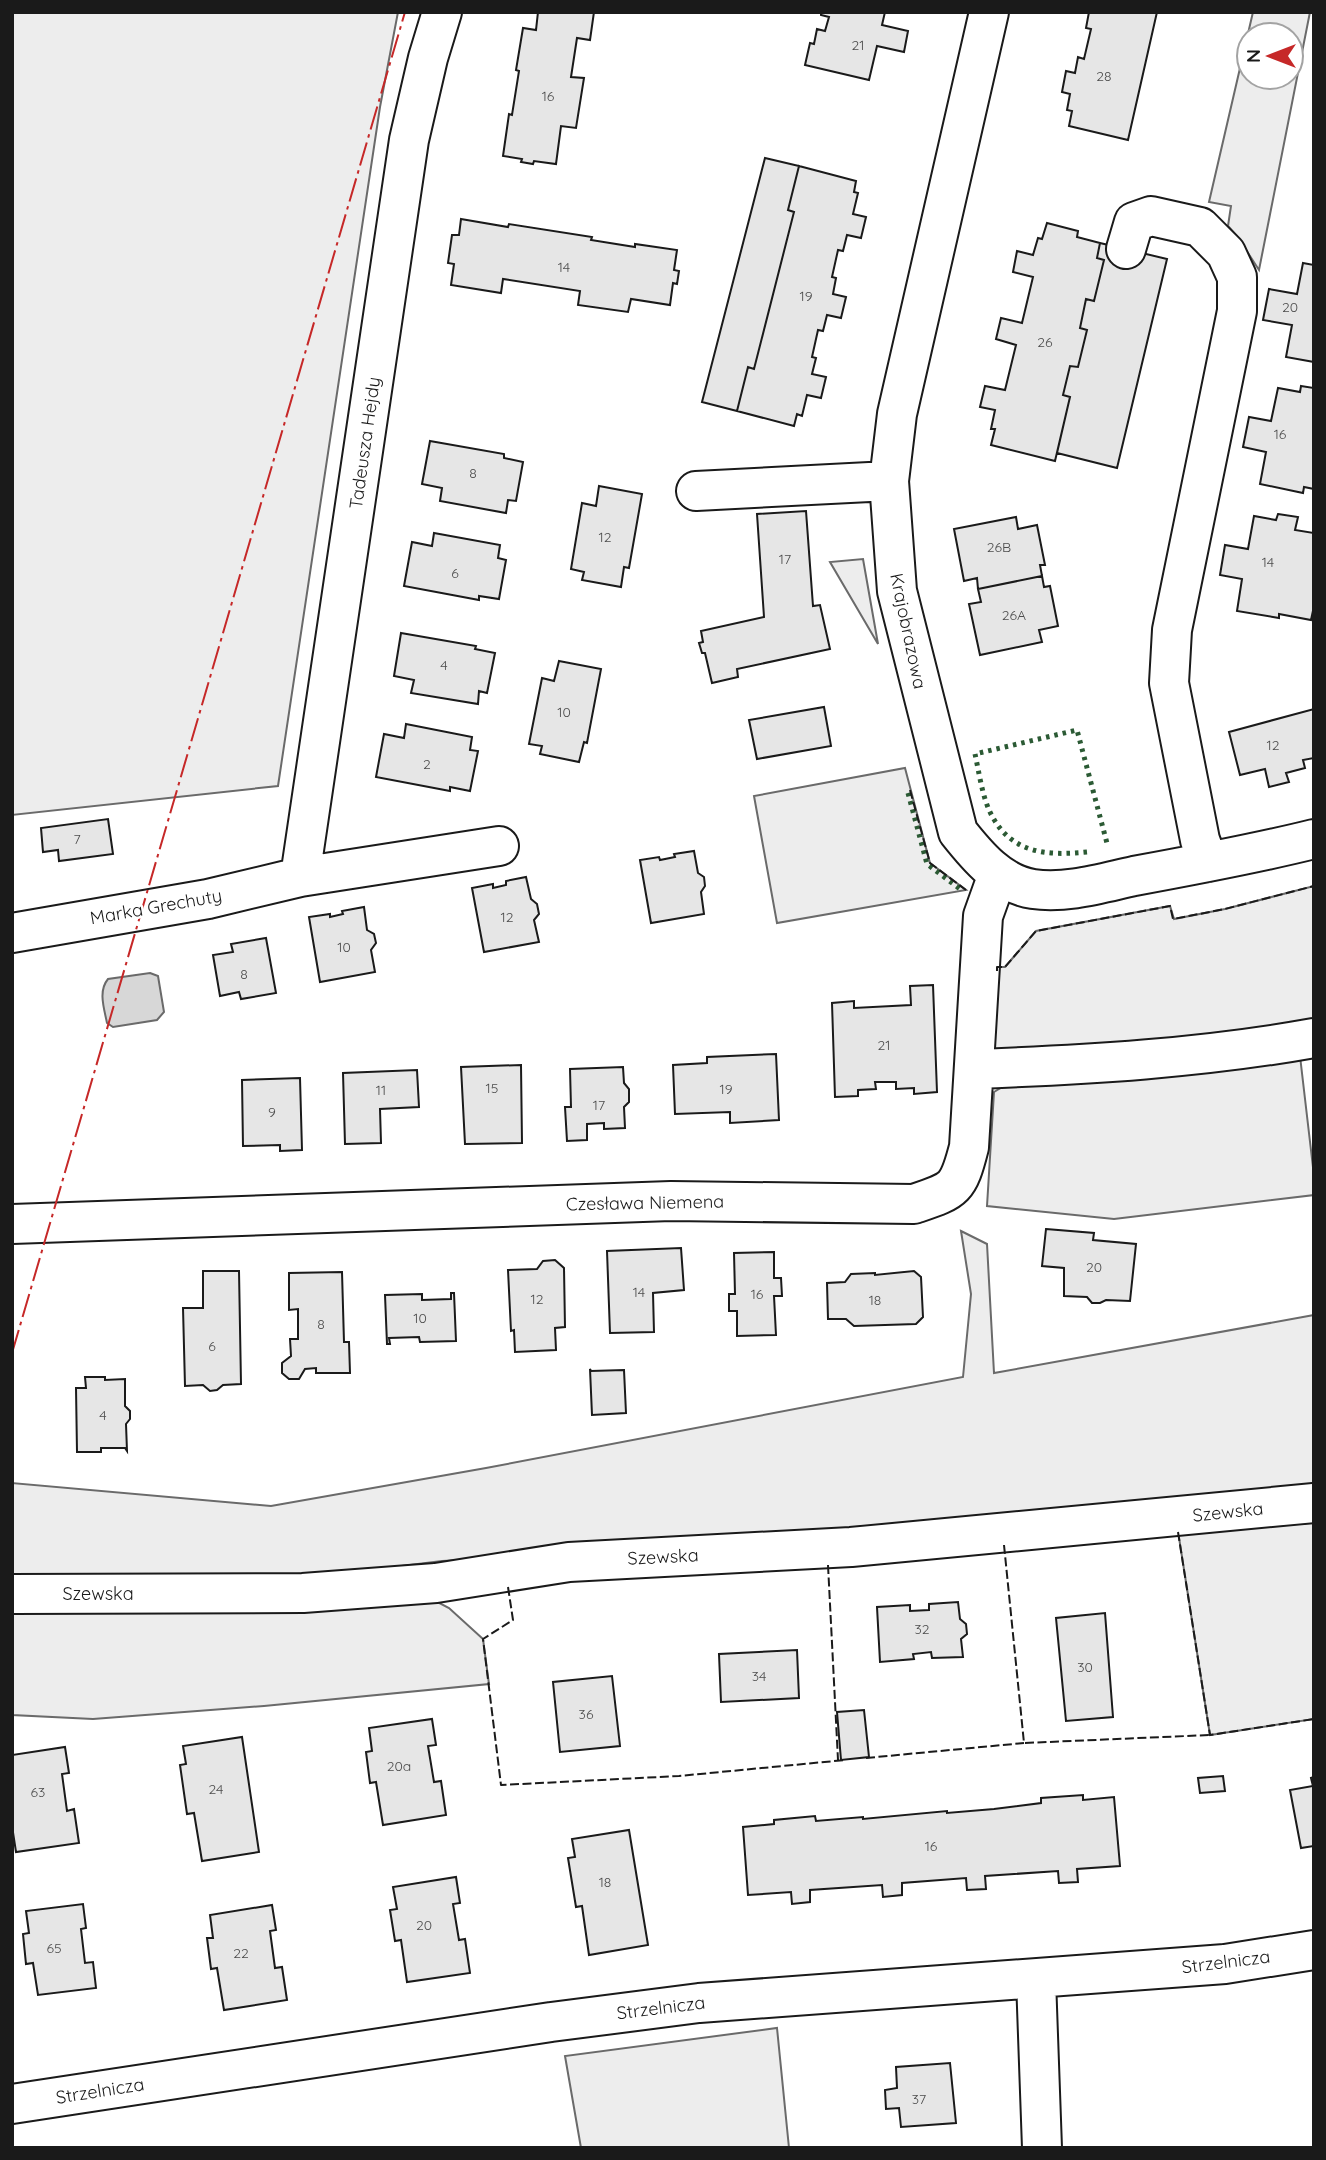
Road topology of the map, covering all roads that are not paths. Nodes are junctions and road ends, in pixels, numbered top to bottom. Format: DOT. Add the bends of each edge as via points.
graph roads {
  1 [pos="442,12"];
  2 [pos="989,12"];
  3 [pos="1126,249"];
  4 [pos="889,481"];
  5 [pos="696,491"];
  6 [pos="1314,839"];
  7 [pos="499,846"];
  8 [pos="1208,862"];
  9 [pos="998,874"];
  10 [pos="300,877"];
  11 [pos="12,933"];
  12 [pos="1314,1038"];
  13 [pos="974,1069"];
  14 [pos="12,1224"];
  15 [pos="1314,1503"];
  16 [pos="12,1594"];
  17 [pos="1314,1950"];
  18 [pos="1036,1979"];
  19 [pos="12,2104"];
  20 [pos="1042,2148"];
  1 -- 10 [label="street, Tadeusza Hejdy" via="409,140"];
  2 -- 4 [label="street, Krajobrazowa" via="897,414"];
  3 -- 8 [label="street" via="1134,222 1152,216 1200,227 1226,253 1237,277 1237,311 1172,630 1169,683"];
  4 -- 5 [label="street"];
  4 -- 9 [label="street, Krajobrazowa" via="897,591 958,832"];
  6 -- 8 [label="street, Krajobrazowa"];
  7 -- 10 [label="street, Marka Grechuty"];
  8 -- 9 [label="street, Krajobrazowa" via="1065,890 1031,889"];
  9 -- 13 [label="street, Czesława Niemena" via="983,916"];
  10 -- 11 [label="street, Marka Grechuty" via="208,899"];
  12 -- 13 [label="street" via="1256,1049 1116,1063"];
  13 -- 14 [label="street, Czesława Niemena" via="969,1147 961,1178 947,1193 914,1204 671,1201"];
  15 -- 16 [label="street, Szewska" via="851,1547 569,1562 436,1583 303,1593"];
  17 -- 18 [label="street, Strzelnicza" via="1225,1964"];
  18 -- 19 [label="street, Strzelnicza" via="674,2006"];
  18 -- 20 [label="street"];
}
